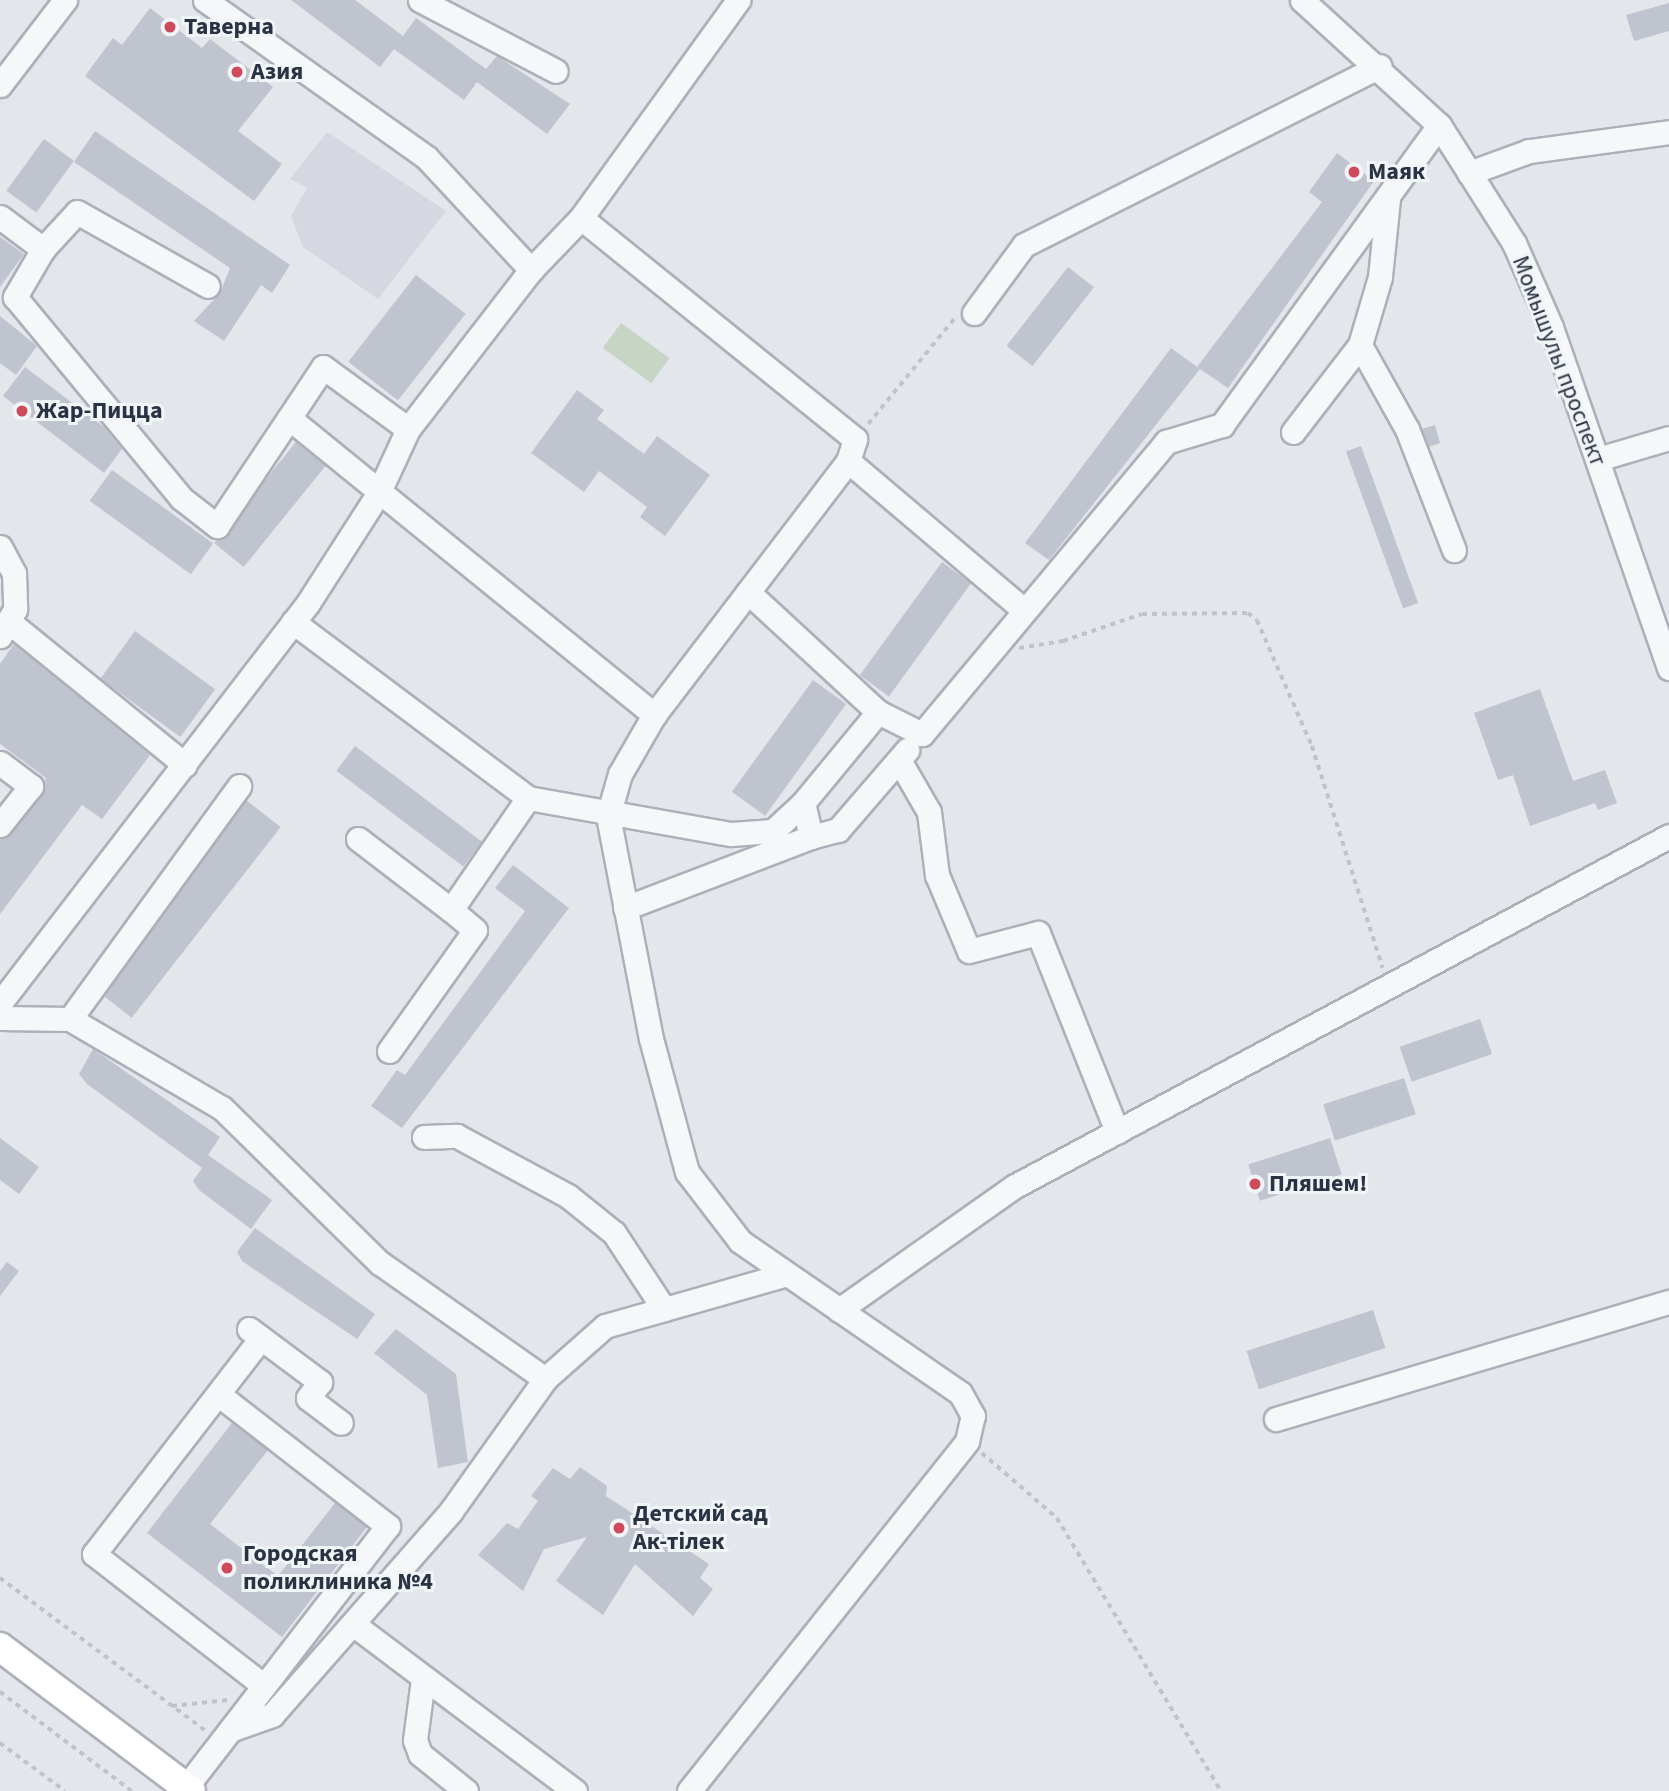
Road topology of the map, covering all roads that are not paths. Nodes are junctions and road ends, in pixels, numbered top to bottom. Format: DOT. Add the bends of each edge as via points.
graph roads {
  1 [pos="65,0"];
  2 [pos="205,0"];
  3 [pos="420,0"];
  4 [pos="738,0"];
  5 [pos="1302,0"];
  6 [pos="1380,66"];
  7 [pos="556,71"];
  8 [pos="0,85"];
  9 [pos="1439,125"];
  10 [pos="1669,132"];
  11 [pos="1469,173"];
  12 [pos="1388,195"];
  13 [pos="0,216"];
  14 [pos="581,218"];
  15 [pos="43,249"];
  16 [pos="531,270"];
  17 [pos="208,286"];
  18 [pos="974,313"];
  19 [pos="1360,345"];
  20 [pos="289,418"];
  21 [pos="408,429"];
  22 [pos="1293,432"];
  23 [pos="1669,438"];
  24 [pos="1598,459"];
  25 [pos="848,461"];
  26 [pos="378,494"];
  27 [pos="0,547"];
  28 [pos="1454,550"];
  29 [pos="748,592"];
  30 [pos="1024,610"];
  31 [pos="293,622"];
  32 [pos="4,629"];
  33 [pos="1669,668"];
  34 [pos="878,712"];
  35 [pos="654,715"];
  36 [pos="922,734"];
  37 [pos="899,760"];
  38 [pos="0,762"];
  39 [pos="185,765"];
  40 [pos="239,786"];
  41 [pos="528,798"];
  42 [pos="803,803"];
  43 [pos="608,816"];
  44 [pos="0,825"];
  45 [pos="1669,835"];
  46 [pos="811,837"];
  47 [pos="358,839"];
  48 [pos="625,908"];
  49 [pos="451,910"];
  50 [pos="0,1003"];
  51 [pos="0,1018"];
  52 [pos="70,1019"];
  53 [pos="388,1051"];
  54 [pos="1117,1132"];
  55 [pos="424,1138"];
  56 [pos="784,1275"];
  57 [pos="1669,1301"];
  58 [pos="664,1309"];
  59 [pos="839,1310"];
  60 [pos="545,1379"];
  61 [pos="218,1394"];
  62 [pos="1276,1419"];
  63 [pos="341,1423"];
  64 [pos="353,1624"];
  65 [pos="0,1647"];
  66 [pos="423,1679"];
  67 [pos="264,1686"];
  68 [pos="225,1736"];
  69 [pos="188,1789"];
  70 [pos="466,1791"];
  71 [pos="575,1791"];
  72 [pos="689,1791"];
  1 -- 8 [label="street"];
  2 -- 16 [label="street" via="427,158"];
  3 -- 7 [label="street"];
  4 -- 14 [label="street"];
  5 -- 6 [label="street, Момышулы проспект"];
  6 -- 9 [label="street, Момышулы проспект"];
  6 -- 18 [label="street" via="1024,245"];
  9 -- 11 [label="street, Момышулы проспект"];
  9 -- 12 [label="street"];
  10 -- 11 [label="street" via="1529,152"];
  11 -- 24 [label="street, Момышулы проспект" via="1519,255"];
  12 -- 19 [label="street" via="1380,276"];
  12 -- 30 [label="street" via="1222,425 1166,442"];
  13 -- 15 [label="street"];
  14 -- 16 [label="street"];
  14 -- 25 [label="street" via="855,439"];
  15 -- 17 [label="street" via="77,212"];
  15 -- 20 [label="street" via="15,297 181,498 217,526"];
  16 -- 21 [label="street"];
  19 -- 22 [label="street"];
  19 -- 28 [label="street" via="1408,429"];
  20 -- 21 [label="street" via="323,367"];
  20 -- 26 [label="street"];
  21 -- 26 [label="street"];
  23 -- 24 [label="street"];
  24 -- 33 [label="street, Момышулы проспект"];
  25 -- 29 [label="street"];
  25 -- 30 [label="street"];
  26 -- 31 [label="street"];
  26 -- 35 [label="street"];
  27 -- 32 [label="street" via="14,573 15,609"];
  29 -- 34 [label="street"];
  29 -- 35 [label="street"];
  30 -- 36 [label="street"];
  31 -- 39 [label="street"];
  31 -- 41 [label="street"];
  32 -- 39 [label="street"];
  34 -- 36 [label="street"];
  34 -- 42 [label="street"];
  35 -- 43 [label="street" via="620,774"];
  36 -- 37 [label="street"];
  37 -- 46 [label="street" via="838,830"];
  37 -- 54 [label="street" via="929,812 937,875 969,951 1038,933"];
  38 -- 44 [label="street" via="31,786"];
  39 -- 50 [label="street"];
  40 -- 52 [label="street"];
  41 -- 43 [label="street"];
  41 -- 49 [label="street"];
  42 -- 43 [label="street" via="773,831 759,832"];
  42 -- 46 [label="street"];
  43 -- 48 [label="street"];
  45 -- 54 [label="street"];
  46 -- 48 [label="street"];
  47 -- 49 [label="street"];
  48 -- 56 [label="street" via="687,1172 740,1241"];
  49 -- 53 [label="street" via="475,930"];
  51 -- 52 [label="street"];
  52 -- 60 [label="street" via="222,1108 380,1263"];
  54 -- 59 [label="street" via="1015,1186"];
  55 -- 58 [label="street" via="457,1136 568,1196 614,1233"];
  56 -- 58 [label="street"];
  56 -- 59 [label="street"];
  57 -- 62 [label="street"];
  58 -- 60 [label="street" via="605,1326"];
  59 -- 72 [label="street" via="960,1393 974,1416 967,1441"];
  60 -- 64 [label="street" via="451,1511"];
  61 -- 63 [label="street" via="255,1333 320,1382 308,1398"];
  61 -- 67 [label="street" via="94,1554"];
  61 -- 67 [label="street" via="388,1526"];
  64 -- 66 [label="street"];
  64 -- 68 [label="street" via="272,1714"];
  65 -- 69 [label="main road"];
  66 -- 70 [label="street" via="415,1740 420,1754"];
  66 -- 71 [label="street"];
  67 -- 68 [label="street"];
  68 -- 69 [label="street"];
}
